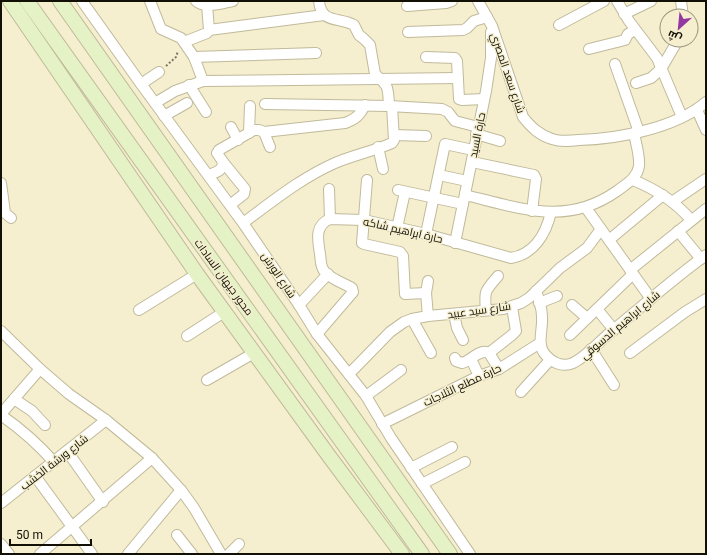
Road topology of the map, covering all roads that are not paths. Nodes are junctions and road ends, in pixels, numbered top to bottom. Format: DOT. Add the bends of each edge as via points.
graph roads {
  1 [pos="10,1"];
  2 [pos="27,1"];
  3 [pos="60,1"];
  4 [pos="82,1"];
  5 [pos="150,1"];
  6 [pos="196,1"];
  7 [pos="233,1"];
  8 [pos="319,1"];
  9 [pos="452,1"];
  10 [pos="478,1"];
  11 [pos="604,1"];
  12 [pos="617,1"];
  13 [pos="650,1"];
  14 [pos="413,4"];
  15 [pos="207,5"];
  16 [pos="624,14"];
  17 [pos="324,15"];
  18 [pos="489,22"];
  19 [pos="559,25"];
  20 [pos="209,30"];
  21 [pos="635,30"];
  22 [pos="408,32"];
  23 [pos="180,39"];
  24 [pos="673,48"];
  25 [pos="589,49"];
  26 [pos="316,53"];
  27 [pos="194,57"];
  28 [pos="426,57"];
  29 [pos="615,64"];
  30 [pos="661,69"];
  31 [pos="159,72"];
  32 [pos="380,78"];
  33 [pos="458,78"];
  34 [pos="203,81"];
  35 [pos="636,83"];
  36 [pos="141,84"];
  37 [pos="189,85"];
  38 [pos="484,99"];
  39 [pos="706,102"];
  40 [pos="155,103"];
  41 [pos="187,103"];
  42 [pos="265,104"];
  43 [pos="365,105"];
  44 [pos="250,106"];
  45 [pos="391,106"];
  46 [pos="697,110"];
  47 [pos="206,112"];
  48 [pos="164,116"];
  49 [pos="682,117"];
  50 [pos="231,126"];
  51 [pos="706,130"];
  52 [pos="477,131"];
  53 [pos="264,132"];
  54 [pos="250,133"];
  55 [pos="637,133"];
  56 [pos="394,135"];
  57 [pos="426,136"];
  58 [pos="238,140"];
  59 [pos="500,141"];
  60 [pos="270,147"];
  61 [pos="378,148"];
  62 [pos="473,150"];
  63 [pos="223,162"];
  64 [pos="472,162"];
  65 [pos="383,169"];
  66 [pos="208,175"];
  67 [pos="439,175"];
  68 [pos="706,179"];
  69 [pos="367,180"];
  70 [pos="468,180"];
  71 [pos="633,180"];
  72 [pos="1,183"];
  73 [pos="329,189"];
  74 [pos="663,195"];
  75 [pos="434,198"];
  76 [pos="464,200"];
  77 [pos="672,202"];
  78 [pos="230,205"];
  79 [pos="586,208"];
  80 [pos="706,209"];
  81 [pos="532,211"];
  82 [pos="550,212"];
  83 [pos="11,218"];
  84 [pos="330,219"];
  85 [pos="364,220"];
  86 [pos="690,220"];
  87 [pos="243,223"];
  88 [pos="397,228"];
  89 [pos="601,229"];
  90 [pos="678,231"];
  91 [pos="426,234"];
  92 [pos="609,240"];
  93 [pos="455,243"];
  94 [pos="703,257"];
  95 [pos="632,272"];
  96 [pos="197,274"];
  97 [pos="328,274"];
  98 [pos="498,276"];
  99 [pos="428,281"];
  100 [pos="536,291"];
  101 [pos="426,293"];
  102 [pos="557,296"];
  103 [pos="651,299"];
  104 [pos="706,299"];
  105 [pos="539,303"];
  106 [pos="299,305"];
  107 [pos="572,305"];
  108 [pos="512,307"];
  109 [pos="597,309"];
  110 [pos="139,310"];
  111 [pos="486,310"];
  112 [pos="224,312"];
  113 [pos="454,314"];
  114 [pos="428,316"];
  115 [pos="587,318"];
  116 [pos="412,319"];
  117 [pos="614,330"];
  118 [pos="1,331"];
  119 [pos="317,334"];
  120 [pos="570,335"];
  121 [pos="187,336"];
  122 [pos="463,340"];
  123 [pos="540,343"];
  124 [pos="591,349"];
  125 [pos="254,353"];
  126 [pos="431,353"];
  127 [pos="489,353"];
  128 [pos="630,353"];
  129 [pos="455,358"];
  130 [pos="471,359"];
  131 [pos="550,360"];
  132 [pos="499,368"];
  133 [pos="40,369"];
  134 [pos="401,370"];
  135 [pos="349,374"];
  136 [pos="479,376"];
  137 [pos="207,380"];
  138 [pos="614,386"];
  139 [pos="521,392"];
  140 [pos="366,396"];
  141 [pos="5,407"];
  142 [pos="106,420"];
  143 [pos="382,424"];
  144 [pos="45,425"];
  145 [pos="452,447"];
  146 [pos="67,451"];
  147 [pos="152,458"];
  148 [pos="54,462"];
  149 [pos="465,462"];
  150 [pos="411,468"];
  151 [pos="35,476"];
  152 [pos="422,484"];
  153 [pos="181,490"];
  154 [pos="103,502"];
  155 [pos="385,502"];
  156 [pos="1,504"];
  157 [pos="72,527"];
  158 [pos="177,535"];
  159 [pos="1,544"];
  160 [pos="239,544"];
  161 [pos="9,554"];
  162 [pos="40,554"];
  163 [pos="92,554"];
  164 [pos="128,554"];
  165 [pos="192,554"];
  166 [pos="221,554"];
  167 [pos="229,554"];
  168 [pos="402,554"];
  169 [pos="407,554"];
  170 [pos="422,554"];
  171 [pos="450,554"];
  172 [pos="470,554"];
  1 -- 96 [label="main road"];
  2 -- 155 [label="main road, محور جيهان السادات"];
  3 -- 171 [label="main road"];
  4 -- 36 [label="street, شارع الورش"];
  5 -- 23 [label="street" via="161,29"];
  6 -- 15 [label="street"];
  7 -- 15 [label="street"];
  8 -- 17 [label="street"];
  9 -- 14 [label="street" via="446,4"];
  10 -- 18 [label="street, شارع سعد المصري"];
  11 -- 19 [label="street"];
  12 -- 16 [label="street"];
  13 -- 16 [label="street"];
  15 -- 20 [label="street"];
  16 -- 21 [label="street"];
  17 -- 20 [label="street"];
  17 -- 32 [label="street" via="354,25 359,35 370,45 373,68"];
  18 -- 22 [label="street" via="474,20 463,30"];
  18 -- 38 [label="street, حارة السيد" via="491,58"];
  18 -- 55 [label="street, شارع سعد المصري" via="523,117 531,127 552,139 564,141 596,140"];
  20 -- 23 [label="street" via="207,33"];
  21 -- 25 [label="street" via="624,40"];
  21 -- 30 [label="street" via="657,58"];
  23 -- 27 [label="street"];
  24 -- 30 [label="street"];
  26 -- 27 [label="street"];
  27 -- 34 [label="street"];
  28 -- 33 [label="street" via="455,58"];
  29 -- 55 [label="street"];
  30 -- 35 [label="street" via="651,78"];
  30 -- 49 [label="street"];
  31 -- 36 [label="street"];
  32 -- 33 [label="street"];
  32 -- 34 [label="street"];
  32 -- 45 [label="street" via="388,88"];
  33 -- 38 [label="street" via="459,98"];
  34 -- 37 [label="street"];
  36 -- 40 [label="street, شارع الورش"];
  37 -- 40 [label="street"];
  37 -- 47 [label="street"];
  38 -- 52 [label="street, حارة السيد"];
  39 -- 46 [label="street, شارع سعد المصري"];
  40 -- 48 [label="street, شارع الورش"];
  41 -- 48 [label="street"];
  42 -- 43 [label="street"];
  43 -- 45 [label="street"];
  43 -- 53 [label="street" via="355,120 346,123"];
  44 -- 54 [label="street"];
  45 -- 52 [label="street" via="442,109 455,121"];
  45 -- 56 [label="street"];
  46 -- 49 [label="street, شارع سعد المصري"];
  46 -- 51 [label="street"];
  48 -- 66 [label="street, شارع الورش"];
  49 -- 55 [label="street, شارع سعد المصري"];
  50 -- 58 [label="street"];
  52 -- 59 [label="street"];
  52 -- 62 [label="street, حارة السيد"];
  53 -- 54 [label="street" via="254,130"];
  53 -- 60 [label="street"];
  54 -- 58 [label="street"];
  55 -- 71 [label="street" via="639,160 637,174"];
  56 -- 57 [label="street"];
  56 -- 61 [label="street" via="392,143"];
  58 -- 63 [label="street" via="218,151"];
  61 -- 65 [label="street"];
  61 -- 87 [label="street" via="311,175 288,188"];
  62 -- 64 [label="street, حارة السيد"];
  62 -- 67 [label="street" via="445,144"];
  63 -- 66 [label="street" via="221,170"];
  63 -- 78 [label="street" via="245,189 244,194"];
  64 -- 70 [label="street, حارة السيد"];
  64 -- 81 [label="street" via="534,175 536,179"];
  66 -- 78 [label="street, شارع الورش"];
  67 -- 70 [label="street"];
  67 -- 75 [label="street"];
  68 -- 77 [label="street"];
  69 -- 85 [label="street"];
  70 -- 76 [label="street, حارة السيد"];
  71 -- 74 [label="street"];
  71 -- 79 [label="street"];
  72 -- 83 [label="street" via="5,213"];
  73 -- 84 [label="street"];
  74 -- 77 [label="street"];
  74 -- 92 [label="street"];
  75 -- 76 [label="street"];
  75 -- 88 [label="street" via="402,191"];
  75 -- 91 [label="street"];
  76 -- 81 [label="street"];
  76 -- 93 [label="street, حارة السيد"];
  77 -- 86 [label="street"];
  78 -- 87 [label="street, شارع الورش"];
  79 -- 82 [label="street"];
  79 -- 89 [label="street"];
  80 -- 86 [label="street"];
  81 -- 82 [label="street"];
  82 -- 93 [label="street, حارة ابراهيم شاكه" via="543,236 536,245 519,257 511,258"];
  84 -- 85 [label="street, حارة ابراهيم شاكه"];
  84 -- 97 [label="street" via="322,223 317,236 322,268"];
  85 -- 88 [label="street, حارة ابراهيم شاكه"];
  85 -- 101 [label="street" via="361,241 363,244 403,254 404,292"];
  86 -- 90 [label="street"];
  87 -- 106 [label="street, شارع الورش"];
  88 -- 91 [label="street, حارة ابراهيم شاكه"];
  89 -- 92 [label="street"];
  89 -- 100 [label="street, شارع سيد عبيد" via="587,248 560,268"];
  90 -- 94 [label="street"];
  90 -- 95 [label="street"];
  91 -- 93 [label="street, حارة ابراهيم شاكه"];
  92 -- 95 [label="street"];
  94 -- 103 [label="street, شارع ابراهيم الدسوقي"];
  95 -- 103 [label="street"];
  95 -- 109 [label="street"];
  96 -- 110 [label="street"];
  96 -- 112 [label="main road"];
  97 -- 106 [label="street"];
  97 -- 119 [label="street" via="352,288 353,292"];
  98 -- 111 [label="street" via="485,294"];
  99 -- 101 [label="street"];
  100 -- 105 [label="street"];
  100 -- 108 [label="street, شارع سيد عبيد"];
  101 -- 114 [label="street"];
  102 -- 105 [label="street"];
  103 -- 117 [label="street, شارع ابراهيم الدسوقي"];
  104 -- 128 [label="street"];
  105 -- 123 [label="street" via="542,318"];
  106 -- 119 [label="street, شارع الورش"];
  107 -- 115 [label="street"];
  108 -- 111 [label="street, شارع سيد عبيد"];
  108 -- 127 [label="street" via="516,328 514,333"];
  109 -- 115 [label="street"];
  109 -- 117 [label="street"];
  111 -- 113 [label="street, شارع سيد عبيد"];
  112 -- 121 [label="street"];
  112 -- 125 [label="main road"];
  113 -- 114 [label="street, شارع سيد عبيد"];
  113 -- 122 [label="street"];
  114 -- 116 [label="street, شارع سيد عبيد"];
  115 -- 120 [label="street"];
  116 -- 126 [label="street"];
  116 -- 135 [label="street, شارع سيد عبيد" via="396,326"];
  117 -- 124 [label="street, شارع ابراهيم الدسوقي"];
  118 -- 133 [label="street"];
  119 -- 135 [label="street, شارع الورش"];
  123 -- 131 [label="street"];
  123 -- 132 [label="street, حارة مطلع الثلاجات"];
  124 -- 131 [label="street, شارع ابراهيم الدسوقي" via="572,364 564,365"];
  124 -- 138 [label="street"];
  125 -- 137 [label="street"];
  125 -- 168 [label="main road"];
  127 -- 130 [label="street" via="484,351"];
  127 -- 132 [label="street"];
  129 -- 130 [label="street" via="462,363"];
  130 -- 136 [label="street"];
  131 -- 139 [label="street"];
  132 -- 136 [label="street, حارة مطلع الثلاجات"];
  133 -- 141 [label="street"];
  133 -- 142 [label="street" via="69,394"];
  134 -- 140 [label="street"];
  135 -- 140 [label="street, شارع الورش"];
  136 -- 143 [label="street, حارة مطلع الثلاجات"];
  140 -- 143 [label="street, شارع الورش"];
  141 -- 144 [label="street" via="32,412"];
  141 -- 148 [label="street" via="26,434"];
  142 -- 146 [label="street, شارع ورشة الخشب"];
  142 -- 147 [label="street"];
  143 -- 150 [label="street, شارع الورش"];
  145 -- 150 [label="street"];
  146 -- 148 [label="street, شارع ورشة الخشب"];
  146 -- 154 [label="street"];
  147 -- 153 [label="street"];
  147 -- 154 [label="street"];
  148 -- 151 [label="street, شارع ورشة الخشب"];
  149 -- 152 [label="street"];
  150 -- 152 [label="street, شارع الورش"];
  151 -- 156 [label="street, شارع ورشة الخشب"];
  151 -- 157 [label="street"];
  152 -- 172 [label="street, شارع الورش"];
  153 -- 164 [label="street"];
  153 -- 166 [label="street"];
  154 -- 157 [label="street"];
  155 -- 169 [label="main road"];
  155 -- 170 [label="main road, محور جيهان السادات"];
  157 -- 162 [label="street"];
  157 -- 163 [label="street"];
  158 -- 165 [label="street"];
  159 -- 161 [label="street"];
  160 -- 167 [label="street"];
}
